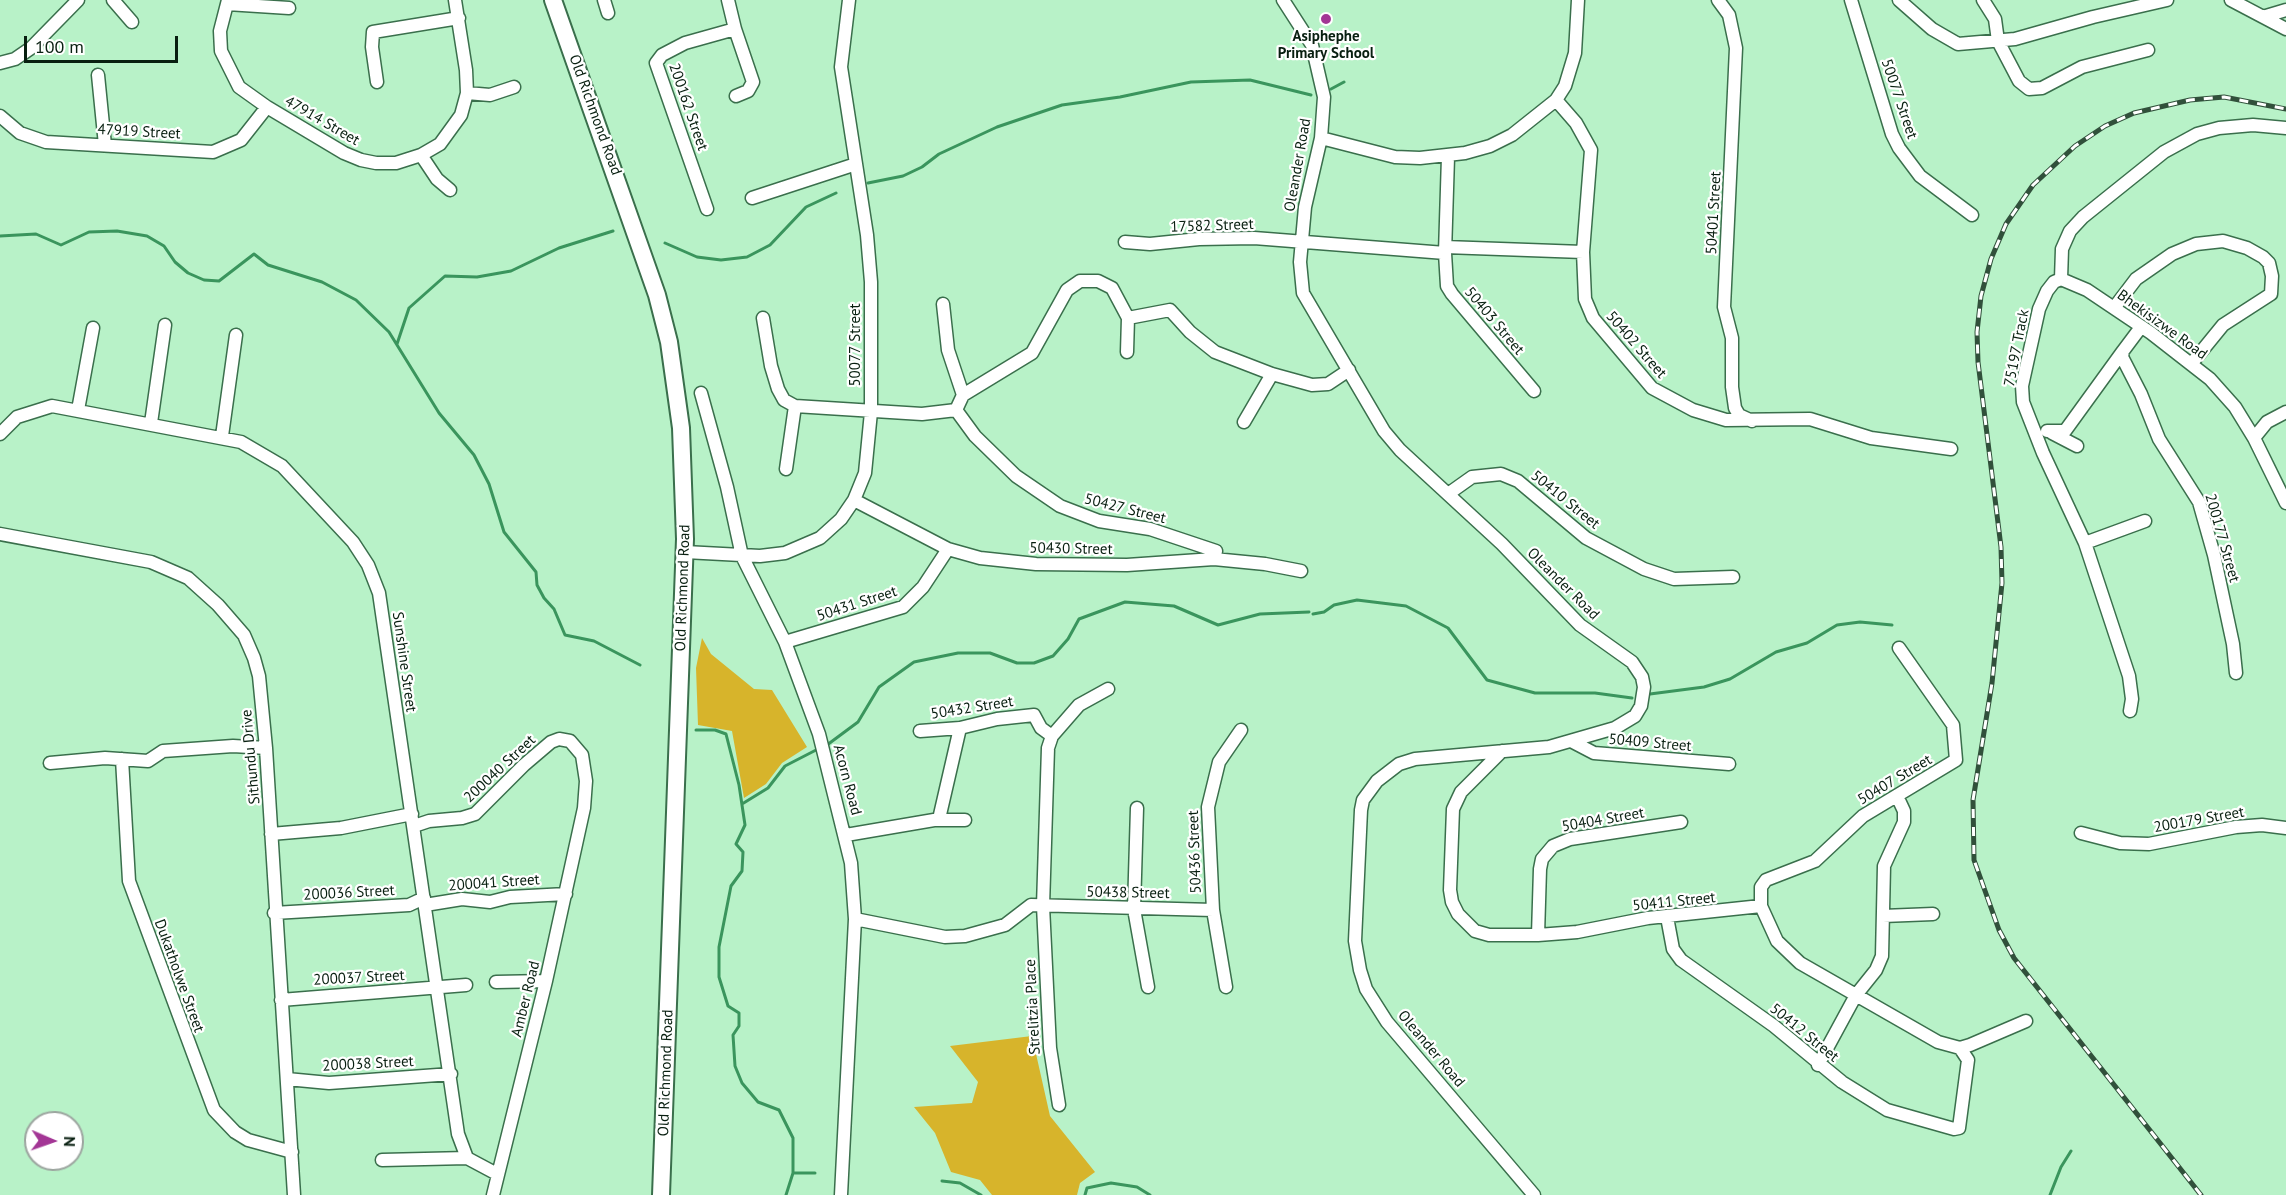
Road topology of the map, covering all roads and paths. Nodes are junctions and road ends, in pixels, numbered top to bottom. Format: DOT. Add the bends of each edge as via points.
graph roads {
  1 [pos="78,0"];
  2 [pos="113,0"];
  3 [pos="455,0"];
  4 [pos="554,0"];
  5 [pos="603,0"];
  6 [pos="729,0"];
  7 [pos="849,0"];
  8 [pos="1283,0"];
  9 [pos="1578,0"];
  10 [pos="1718,0"];
  11 [pos="1851,0"];
  12 [pos="1899,0"];
  13 [pos="1983,0"];
  14 [pos="2167,0"];
  15 [pos="2231,0"];
  16 [pos="227,2"];
  17 [pos="290,8"];
  18 [pos="2286,10"];
  19 [pos="608,13"];
  20 [pos="2266,16"];
  21 [pos="459,18"];
  22 [pos="132,22"];
  23 [pos="2286,29"];
  24 [pos="735,30"];
  25 [pos="1998,41"];
  26 [pos="2148,50"];
  27 [pos="0,63"];
  28 [pos="98,75"];
  29 [pos="376,82"];
  30 [pos="514,87"];
  31 [pos="466,93"];
  32 [pos="736,96"];
  33 [pos="1556,100"];
  34 [pos="267,107"];
  35 [pos="0,116"];
  36 [pos="2286,128"];
  37 [pos="5,129"];
  38 [pos="1321,138"];
  39 [pos="105,145"];
  40 [pos="421,155"];
  41 [pos="1448,157"];
  42 [pos="856,164"];
  43 [pos="450,190"];
  44 [pos="752,198"];
  45 [pos="707,209"];
  46 [pos="1972,215"];
  47 [pos="1301,241"];
  48 [pos="1125,242"];
  49 [pos="1445,250"];
  50 [pos="1583,252"];
  51 [pos="2061,279"];
  52 [pos="943,304"];
  53 [pos="2114,308"];
  54 [pos="763,318"];
  55 [pos="1128,318"];
  56 [pos="165,325"];
  57 [pos="2141,327"];
  58 [pos="93,328"];
  59 [pos="236,335"];
  60 [pos="2123,351"];
  61 [pos="1127,352"];
  62 [pos="2192,363"];
  63 [pos="1349,370"];
  64 [pos="1272,374"];
  65 [pos="1534,391"];
  66 [pos="701,393"];
  67 [pos="963,395"];
  68 [pos="795,406"];
  69 [pos="78,410"];
  70 [pos="956,410"];
  71 [pos="871,412"];
  72 [pos="2286,412"];
  73 [pos="1753,421"];
  74 [pos="1244,422"];
  75 [pos="2030,422"];
  76 [pos="151,423"];
  77 [pos="2047,431"];
  78 [pos="0,434"];
  79 [pos="222,436"];
  80 [pos="2254,438"];
  81 [pos="2077,446"];
  82 [pos="1951,449"];
  83 [pos="786,469"];
  84 [pos="1448,494"];
  85 [pos="854,500"];
  86 [pos="2286,503"];
  87 [pos="2145,521"];
  88 [pos="0,534"];
  89 [pos="2085,543"];
  90 [pos="948,549"];
  91 [pos="685,552"];
  92 [pos="1215,555"];
  93 [pos="742,556"];
  94 [pos="1301,571"];
  95 [pos="1733,578"];
  96 [pos="785,642"];
  97 [pos="1899,648"];
  98 [pos="2236,673"];
  99 [pos="1108,689"];
  100 [pos="2130,711"];
  101 [pos="960,728"];
  102 [pos="1241,730"];
  103 [pos="920,731"];
  104 [pos="1052,736"];
  105 [pos="1571,741"];
  106 [pos="266,748"];
  107 [pos="1502,751"];
  108 [pos="122,759"];
  109 [pos="50,763"];
  110 [pos="1729,764"];
  111 [pos="1897,796"];
  112 [pos="584,808"];
  113 [pos="1137,808"];
  114 [pos="939,819"];
  115 [pos="413,820"];
  116 [pos="964,820"];
  117 [pos="1681,822"];
  118 [pos="2286,828"];
  119 [pos="2081,833"];
  120 [pos="272,834"];
  121 [pos="846,835"];
  122 [pos="566,894"];
  123 [pos="425,902"];
  124 [pos="1043,906"];
  125 [pos="1761,906"];
  126 [pos="1134,909"];
  127 [pos="1213,910"];
  128 [pos="274,913"];
  129 [pos="1933,914"];
  130 [pos="1883,916"];
  131 [pos="1668,917"];
  132 [pos="855,920"];
  133 [pos="1538,935"];
  134 [pos="546,981"];
  135 [pos="496,982"];
  136 [pos="466,985"];
  137 [pos="438,986"];
  138 [pos="1148,987"];
  139 [pos="1226,987"];
  140 [pos="1856,995"];
  141 [pos="281,1000"];
  142 [pos="2026,1021"];
  143 [pos="1960,1048"];
  144 [pos="1818,1065"];
  145 [pos="451,1074"];
  146 [pos="286,1079"];
  147 [pos="1059,1105"];
  148 [pos="292,1152"];
  149 [pos="467,1158"];
  150 [pos="382,1160"];
  151 [pos="497,1174"];
  152 [pos="294,1195"];
  153 [pos="493,1195"];
  154 [pos="661,1195"];
  155 [pos="841,1195"];
  156 [pos="1534,1195"];
  1 -- 27 [label="street" via="31,48"];
  2 -- 22 [label="street"];
  3 -- 21 [label="street, 47914 Street"];
  4 -- 91 [label="street, Old Richmond Road" via="657,295 669,342 681,428"];
  5 -- 19 [label="street"];
  6 -- 24 [label="street"];
  7 -- 42 [label="street, 50077 Street" via="841,66"];
  8 -- 38 [label="street, Oleander Road" via="1311,45 1320,74 1324,97"];
  9 -- 33 [label="street" via="1575,53 1570,75"];
  10 -- 73 [label="street, 50401 Street" via="1729,15 1736,48 1724,307 1732,342 1736,408 1739,415"];
  11 -- 46 [label="street, 50077 Street" via="1892,134 1907,161 1920,176"];
  12 -- 25 [label="street" via="1945,39 1958,44"];
  13 -- 25 [label="street" via="1995,19"];
  14 -- 25 [label="street"];
  15 -- 20 [label="street"];
  16 -- 17 [label="street"];
  16 -- 34 [label="street, 47914 Street" via="220,31 221,51 239,87"];
  18 -- 20 [label="street"];
  20 -- 23 [label="street"];
  21 -- 29 [label="street" via="373,32"];
  21 -- 31 [label="street, 47914 Street"];
  24 -- 32 [label="street" via="753,82 748,91"];
  24 -- 45 [label="street, 200162 Street" via="685,43 662,55 656,63"];
  25 -- 26 [label="street" via="2019,81 2034,90 2082,67"];
  28 -- 39 [label="street"];
  30 -- 31 [label="street" via="490,95"];
  31 -- 40 [label="street, 47914 Street" via="461,114 449,135"];
  33 -- 41 [label="street" via="1512,135 1490,146"];
  33 -- 50 [label="street, 50402 Street" via="1576,123 1591,150"];
  34 -- 39 [label="street, 47919 Street" via="241,140 217,151"];
  34 -- 40 [label="street, 47914 Street" via="361,160 396,163"];
  35 -- 37 [label="street, 47919 Street"];
  36 -- 51 [label="street" via="2219,128 2197,134 2164,152 2070,231 2062,249"];
  37 -- 39 [label="street, 47919 Street" via="46,142"];
  38 -- 41 [label="street" via="1395,157"];
  38 -- 47 [label="street, Oleander Road"];
  40 -- 43 [label="street"];
  41 -- 49 [label="street, 50403 Street"];
  42 -- 44 [label="street"];
  42 -- 71 [label="street, 50077 Street" via="871,282"];
  47 -- 48 [label="street, 17582 Street" via="1221,238 1150,244"];
  47 -- 49 [label="street, 17582 Street"];
  47 -- 63 [label="street, Oleander Road" via="1303,293"];
  49 -- 50 [label="street, 17582 Street"];
  49 -- 65 [label="street, 50403 Street" via="1445,278 1452,294"];
  50 -- 73 [label="street, 50402 Street" via="1583,284 1589,312 1652,388 1704,413 1735,422"];
  51 -- 53 [label="street, Bhekisizwe Road"];
  51 -- 75 [label="street, 75197 Track" via="2047,291 2032,336 2022,386"];
  52 -- 67 [label="street" via="948,350"];
  53 -- 57 [label="street, Bhekisizwe Road"];
  53 -- 62 [label="street" via="2136,279 2172,254 2196,244 2223,241 2263,257 2272,276 2271,294 2223,325"];
  54 -- 68 [label="street" via="778,389 784,400"];
  55 -- 61 [label="street"];
  55 -- 64 [label="street" via="1170,310 1215,352"];
  55 -- 67 [label="street" via="1106,283 1090,280 1073,284 1032,353"];
  56 -- 76 [label="street"];
  57 -- 60 [label="street"];
  57 -- 62 [label="street, Bhekisizwe Road"];
  58 -- 69 [label="street"];
  59 -- 79 [label="street"];
  60 -- 77 [label="street" via="2065,430"];
  60 -- 98 [label="street, 200177 Street" via="2122,357 2159,439 2191,486 2202,510"];
  62 -- 80 [label="street, Bhekisizwe Road" via="2223,394"];
  63 -- 64 [label="street" via="1328,384 1312,385"];
  63 -- 84 [label="street, Oleander Road" via="1384,431"];
  64 -- 74 [label="street"];
  66 -- 93 [label="street, Acorn Road"];
  67 -- 70 [label="street"];
  68 -- 71 [label="street"];
  68 -- 83 [label="street"];
  69 -- 76 [label="street, Sunshine Street"];
  69 -- 78 [label="street, Sunshine Street" via="52,406 32,411 17,417"];
  70 -- 71 [label="street" via="922,414"];
  70 -- 92 [label="street, 50427 Street" via="975,436 1016,476 1060,506 1099,521 1150,529"];
  71 -- 85 [label="street, 50077 Street" via="865,473"];
  72 -- 80 [label="street" via="2267,423"];
  73 -- 82 [label="street, 50402 Street" via="1810,419 1871,438"];
  75 -- 77 [label="street"];
  75 -- 89 [label="street, 75197 Track"];
  76 -- 79 [label="street, Sunshine Street"];
  77 -- 81 [label="street"];
  79 -- 115 [label="street, Sunshine Street" via="241,441 282,466 353,542 368,565 379,593"];
  80 -- 86 [label="street, Bhekisizwe Road"];
  84 -- 95 [label="street, 50410 Street" via="1472,477 1501,474 1518,481 1586,538 1644,569 1674,579"];
  84 -- 105 [label="street, Oleander Road" via="1580,625 1637,667 1644,687 1635,716 1626,723"];
  85 -- 90 [label="street, 50430 Street"];
  85 -- 93 [label="street, 50077 Street" via="841,519 820,537 785,553"];
  87 -- 89 [label="street"];
  88 -- 106 [label="street, Sithundu Drive" via="151,562 188,578 244,635 259,676"];
  89 -- 100 [label="street, 75197 Track" via="2129,676"];
  90 -- 92 [label="street, 50430 Street" via="980,558 1036,564 1127,565"];
  90 -- 96 [label="street, 50431 Street" via="923,587 903,607"];
  91 -- 93 [label="street, 50077 Street"];
  91 -- 154 [label="street, Old Richmond Road"];
  92 -- 94 [label="street, 50430 Street"];
  93 -- 96 [label="street, Acorn Road"];
  96 -- 121 [label="street, Acorn Road" via="819,734"];
  97 -- 111 [label="street, 50407 Street" via="1953,725 1957,757 1955,762"];
  99 -- 104 [label="street" via="1079,705"];
  101 -- 103 [label="street, 50432 Street"];
  101 -- 104 [label="street, 50432 Street" via="1034,715 1041,728"];
  101 -- 114 [label="street"];
  102 -- 127 [label="street, 50436 Street" via="1220,762 1210,792 1208,842"];
  104 -- 124 [label="street, Strelitzia Place" via="1047,761"];
  105 -- 107 [label="street, Oleander Road"];
  105 -- 110 [label="street, 50409 Street" via="1594,753"];
  106 -- 108 [label="street" via="189,749 163,751 148,761"];
  106 -- 120 [label="street, Sithundu Drive"];
  107 -- 133 [label="street, 50411 Street" via="1461,792 1452,809 1452,902 1475,931 1489,935"];
  107 -- 156 [label="street, Oleander Road" via="1415,759 1392,768 1377,780 1363,800 1359,819 1356,941 1366,989 1387,1022"];
  108 -- 109 [label="street"];
  108 -- 148 [label="street, Dukatholwe Street" via="129,881 214,1110 248,1140"];
  111 -- 125 [label="street, 50407 Street" via="1863,816 1815,861 1763,882"];
  111 -- 130 [label="street" via="1904,822 1884,866"];
  112 -- 115 [label="street, 200040 Street" via="586,781 582,755 575,744 559,739 524,765 475,814"];
  112 -- 122 [label="street, Amber Road"];
  113 -- 126 [label="street"];
  114 -- 116 [label="street"];
  114 -- 121 [label="street"];
  115 -- 120 [label="street"];
  115 -- 123 [label="street, Sunshine Street"];
  117 -- 133 [label="street, 50404 Street" via="1570,839 1553,846 1542,859 1540,869"];
  118 -- 119 [label="street, 200179 Street" via="2236,827 2149,844 2120,843"];
  120 -- 128 [label="street, Sithundu Drive"];
  121 -- 132 [label="street, Acorn Road"];
  122 -- 123 [label="street, 200041 Street" via="490,902"];
  122 -- 134 [label="street, Amber Road"];
  123 -- 128 [label="street, 200036 Street"];
  123 -- 137 [label="street, Sunshine Street"];
  124 -- 126 [label="street, 50438 Street"];
  124 -- 132 [label="street" via="1031,904 1005,925 965,936 945,937"];
  124 -- 147 [label="street, Strelitzia Place" via="1050,1048"];
  125 -- 131 [label="street, 50411 Street"];
  125 -- 140 [label="street" via="1782,948 1800,963"];
  126 -- 127 [label="street, 50438 Street"];
  126 -- 138 [label="street"];
  127 -- 139 [label="street, 50436 Street"];
  128 -- 141 [label="street, Sithundu Drive"];
  129 -- 130 [label="street"];
  130 -- 140 [label="street" via="1879,966"];
  131 -- 133 [label="street, 50411 Street"];
  131 -- 144 [label="street, 50412 Street" via="1677,957 1774,1026"];
  132 -- 155 [label="street, Acorn Road"];
  134 -- 135 [label="street"];
  134 -- 151 [label="street, Amber Road"];
  136 -- 137 [label="street, 200037 Street"];
  137 -- 141 [label="street, 200037 Street"];
  137 -- 145 [label="street, Sunshine Street"];
  140 -- 143 [label="street" via="1919,1033"];
  140 -- 144 [label="street"];
  141 -- 146 [label="street, Sithundu Drive"];
  142 -- 143 [label="street"];
  143 -- 144 [label="street, 50412 Street" via="1968,1060 1959,1128 1954,1129 1887,1110"];
  145 -- 146 [label="street, 200038 Street" via="329,1083"];
  145 -- 149 [label="street, Sunshine Street" via="458,1134"];
  146 -- 148 [label="street, Sithundu Drive"];
  148 -- 152 [label="street, Sithundu Drive"];
  149 -- 150 [label="street"];
  149 -- 151 [label="street"];
  151 -- 153 [label="street, Amber Road"];
}
